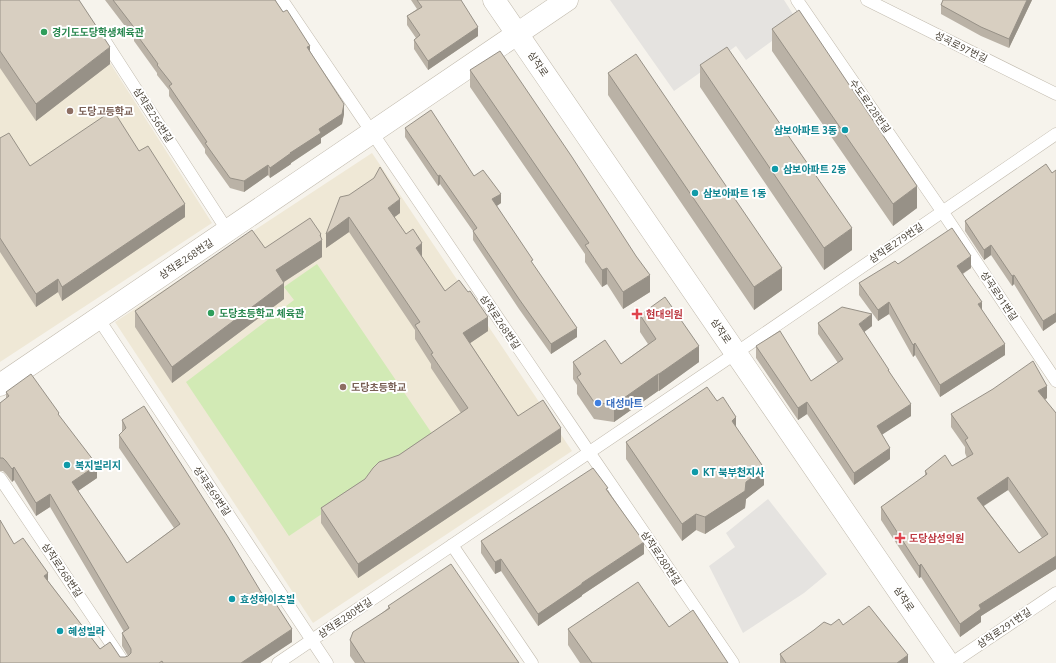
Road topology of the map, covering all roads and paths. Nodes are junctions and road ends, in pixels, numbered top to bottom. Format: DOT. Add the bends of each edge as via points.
graph roads {
  1 [pos="282,0"];
  2 [pos="494,0"];
  3 [pos="567,0"];
  4 [pos="797,0"];
  5 [pos="866,0"];
  6 [pos="96,26"];
  7 [pos="517,34"];
  8 [pos="1056,94"];
  9 [pos="371,133"];
  10 [pos="1056,134"];
  11 [pos="942,212"];
  12 [pos="227,230"];
  13 [pos="98,318"];
  14 [pos="736,353"];
  15 [pos="1056,381"];
  16 [pos="0,385"];
  17 [pos="589,452"];
  18 [pos="0,478"];
  19 [pos="452,545"];
  20 [pos="1056,593"];
  21 [pos="312,640"];
  22 [pos="124,663"];
  23 [pos="278,663"];
  24 [pos="327,663"];
  25 [pos="532,663"];
  26 [pos="733,663"];
  27 [pos="948,663"];
  28 [pos="952,663"];
  1 -- 9 [label="lane"];
  2 -- 7 [label="street, 삼작로"];
  3 -- 7 [label="street, 삼작로268번길"];
  4 -- 11 [label="lane, 수도로228번길"];
  5 -- 8 [label="lane, 성곡로97번길"];
  6 -- 12 [label="lane, 삼작로256번길"];
  7 -- 9 [label="street, 삼작로268번길"];
  7 -- 14 [label="street, 삼작로"];
  9 -- 12 [label="street, 삼작로268번길"];
  9 -- 17 [label="lane, 삼작로268번길"];
  10 -- 11 [label="lane, 삼작로279번길"];
  11 -- 14 [label="lane, 삼작로279번길"];
  11 -- 15 [label="lane, 성곡로91번길"];
  12 -- 13 [label="street, 삼작로268번길"];
  13 -- 16 [label="street, 삼작로268번길"];
  13 -- 21 [label="lane, 성곡로69번길"];
  14 -- 17 [label="lane, 삼작로280번길"];
  14 -- 27 [label="street, 삼작로"];
  17 -- 19 [label="lane, 삼작로280번길"];
  17 -- 26 [label="lane, 삼작로280번길"];
  18 -- 22 [label="lane, 삼작로268번길"];
  19 -- 21 [label="lane, 삼작로280번길"];
  19 -- 25 [label="lane"];
  20 -- 28 [label="lane, 삼작로291번길"];
  21 -- 23 [label="lane, 삼작로280번길"];
  21 -- 24 [label="lane, 성곡로69번길"];
}
